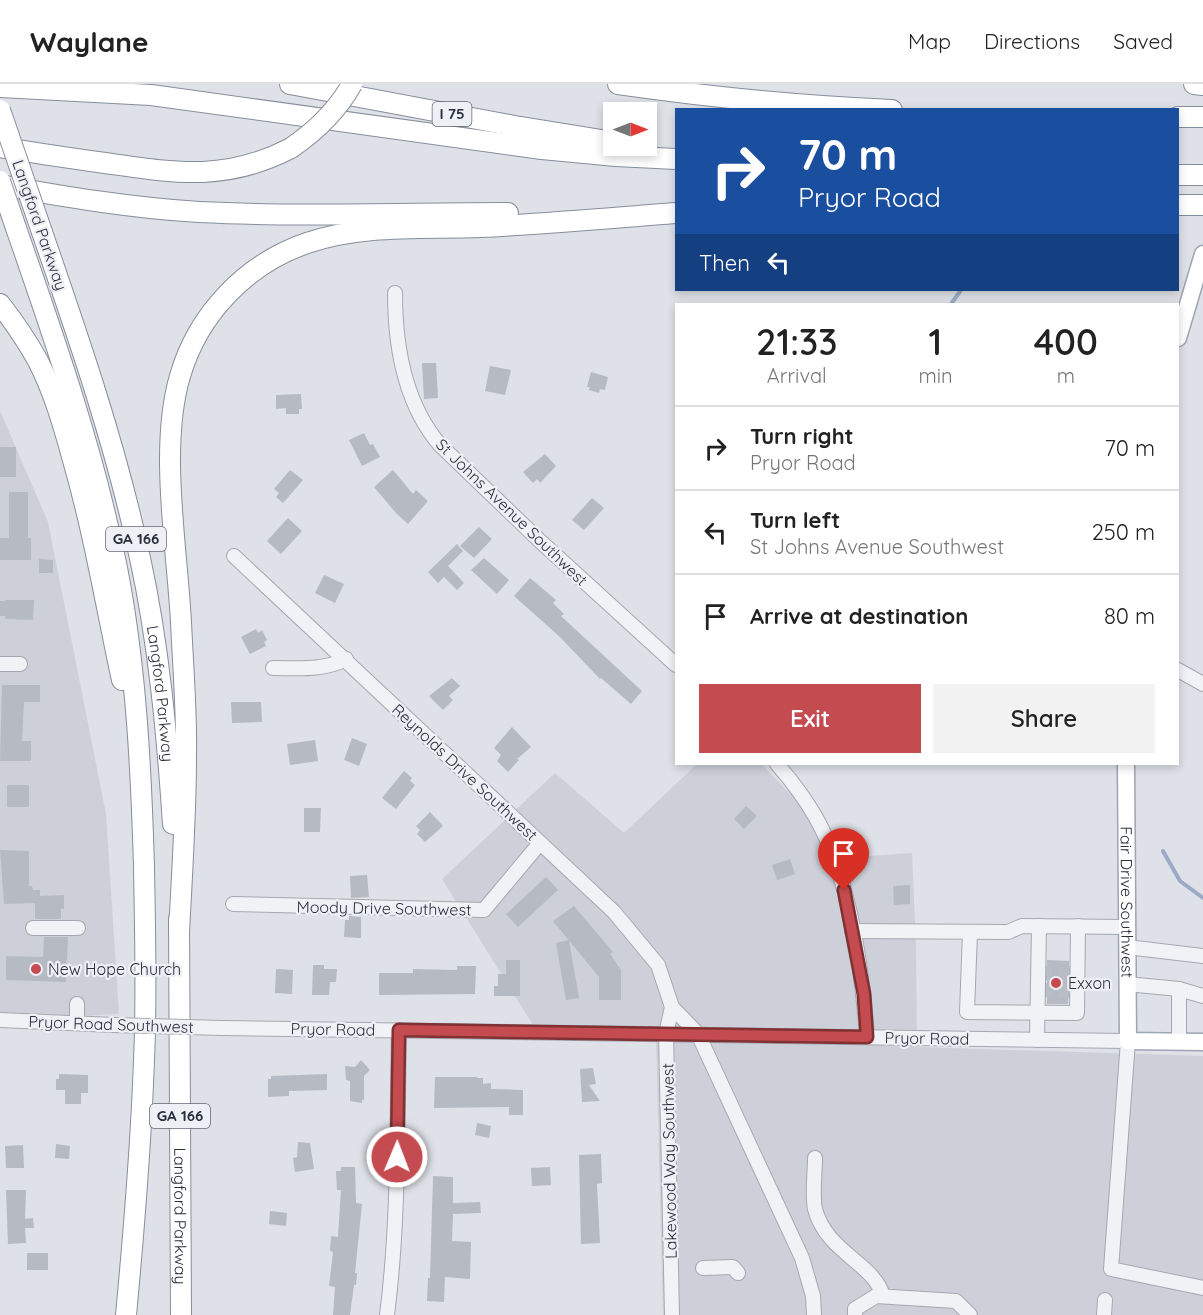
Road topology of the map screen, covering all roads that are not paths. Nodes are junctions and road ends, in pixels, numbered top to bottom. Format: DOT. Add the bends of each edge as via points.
graph roads {
  1 [pos="290,84"];
  2 [pos="352,84"];
  3 [pos="618,84"];
  4 [pos="1194,84"];
  5 [pos="1203,85"];
  6 [pos="0,87"];
  7 [pos="850,108"];
  8 [pos="0,110"];
  9 [pos="1179,117"];
  10 [pos="1203,117"];
  11 [pos="603,140"];
  12 [pos="0,147"];
  13 [pos="657,149"];
  14 [pos="675,151"];
  15 [pos="675,159"];
  16 [pos="1179,175"];
  17 [pos="1203,175"];
  18 [pos="0,183"];
  19 [pos="1179,205"];
  20 [pos="1203,205"];
  21 [pos="675,213"];
  22 [pos="675,213"];
  23 [pos="1203,254"];
  24 [pos="395,293"];
  25 [pos="0,304"];
  26 [pos="1179,335"];
  27 [pos="234,556"];
  28 [pos="346,659"];
  29 [pos="0,664"];
  30 [pos="20,664"];
  31 [pos="675,664"];
  32 [pos="273,668"];
  33 [pos="1179,671"];
  34 [pos="1203,684"];
  35 [pos="778,765"];
  36 [pos="1126,765"];
  37 [pos="142,773"];
  38 [pos="540,843"];
  39 [pos="233,904"];
  40 [pos="1039,926"];
  41 [pos="1078,926"];
  42 [pos="1127,927"];
  43 [pos="33,928"];
  44 [pos="78,928"];
  45 [pos="852,931"];
  46 [pos="179,932"];
  47 [pos="970,932"];
  48 [pos="1127,947"];
  49 [pos="1203,956"];
  50 [pos="1127,984"];
  51 [pos="1179,989"];
  52 [pos="1203,996"];
  53 [pos="77,1004"];
  54 [pos="672,1007"];
  55 [pos="1038,1014"];
  56 [pos="0,1020"];
  57 [pos="77,1023"];
  58 [pos="223,1028"];
  59 [pos="399,1030"];
  60 [pos="666,1034"];
  61 [pos="698,1034"];
  62 [pos="867,1037"];
  63 [pos="1037,1040"];
  64 [pos="1128,1041"];
  65 [pos="1179,1042"];
  66 [pos="1203,1042"];
  67 [pos="815,1158"];
  68 [pos="703,1268"];
  69 [pos="738,1274"];
  70 [pos="1203,1288"];
  71 [pos="884,1296"];
  72 [pos="1105,1300"];
  73 [pos="181,1308"];
  74 [pos="126,1315"];
  75 [pos="387,1315"];
  76 [pos="672,1315"];
  77 [pos="814,1315"];
  78 [pos="855,1315"];
  79 [pos="970,1315"];
  80 [pos="1104,1315"];
  1 -- 11 [label="highway, I 75"];
  2 -- 12 [label="highway, bridge" via="306,138 267,161 247,167 196,173 160,171"];
  3 -- 7 [label="highway" via="704,96"];
  4 -- 5 [label="highway"];
  6 -- 15 [label="highway" via="151,95 542,149"];
  8 -- 46 [label="highway, Langford Parkway / GA 166, bridge" via="126,495 155,641 169,758"];
  9 -- 10 [label="highway"];
  13 -- 14 [label="highway"];
  16 -- 17 [label="highway"];
  18 -- 21 [label="highway" via="114,204 198,212"];
  18 -- 37 [label="highway, Langford Parkway / GA 166, bridge" via="60,357 106,516 131,656"];
  19 -- 20 [label="highway"];
  22 -- 46 [label="highway" via="331,236 295,247 261,265 238,283 209,316 180,375 171,435 186,757"];
  23 -- 26 [label="main road"];
  24 -- 31 [label="street, St Johns Avenue Southwest" via="401,358 412,402 427,430 540,541"];
  25 -- 37 [label="highway" via="38,362 67,438 90,519"];
  27 -- 28 [label="street, Reynolds Drive Southwest"];
  28 -- 32 [label="street" via="322,668"];
  28 -- 38 [label="street, Reynolds Drive Southwest"];
  29 -- 30 [label="street"];
  33 -- 34 [label="street"];
  35 -- 45 [label="street" via="797,787 832,852"];
  36 -- 42 [label="main road, Fair Drive Southwest"];
  37 -- 74 [label="highway, Langford Parkway / GA 166" via="145,1058"];
  38 -- 39 [label="street, Moody Drive Southwest" via="483,910"];
  38 -- 54 [label="street, Reynolds Drive Southwest" via="614,912 658,965"];
  40 -- 41 [label="street"];
  40 -- 47 [label="street" via="1022,926 1008,932"];
  40 -- 55 [label="street"];
  41 -- 42 [label="street"];
  41 -- 55 [label="street" via="1077,1013"];
  42 -- 48 [label="main road, Fair Drive Southwest"];
  43 -- 44 [label="street"];
  45 -- 47 [label="street"];
  45 -- 62 [label="street" via="864,994"];
  46 -- 73 [label="highway, Langford Parkway / GA 166"];
  47 -- 55 [label="street" via="967,1012"];
  48 -- 49 [label="street"];
  48 -- 50 [label="main road, Fair Drive Southwest"];
  50 -- 51 [label="street"];
  50 -- 64 [label="main road, Fair Drive Southwest"];
  51 -- 52 [label="street"];
  51 -- 65 [label="street"];
  53 -- 57 [label="street"];
  54 -- 60 [label="street, Lakewood Way Southwest"];
  54 -- 61 [label="street"];
  55 -- 63 [label="street"];
  56 -- 57 [label="street, Pryor Road Southwest"];
  57 -- 58 [label="street, Pryor Road Southwest, bridge"];
  58 -- 59 [label="street, Pryor Road"];
  59 -- 60 [label="street, Pryor Road"];
  59 -- 75 [label="street" via="397,1157"];
  60 -- 61 [label="street, Pryor Road"];
  60 -- 76 [label="street, Lakewood Way Southwest"];
  61 -- 62 [label="street, Pryor Road"];
  61 -- 77 [label="street" via="802,1258"];
  62 -- 63 [label="street, Pryor Road"];
  63 -- 64 [label="street, Pryor Road"];
  64 -- 65 [label="main road"];
  64 -- 70 [label="street" via="1111,1269"];
  65 -- 66 [label="main road"];
  67 -- 71 [label="street" via="815,1208 825,1233 880,1286"];
  68 -- 69 [label="street" via="733,1267"];
  71 -- 78 [label="street" via="876,1296 855,1309"];
  71 -- 79 [label="street" via="956,1301"];
  72 -- 80 [label="street"];
}
